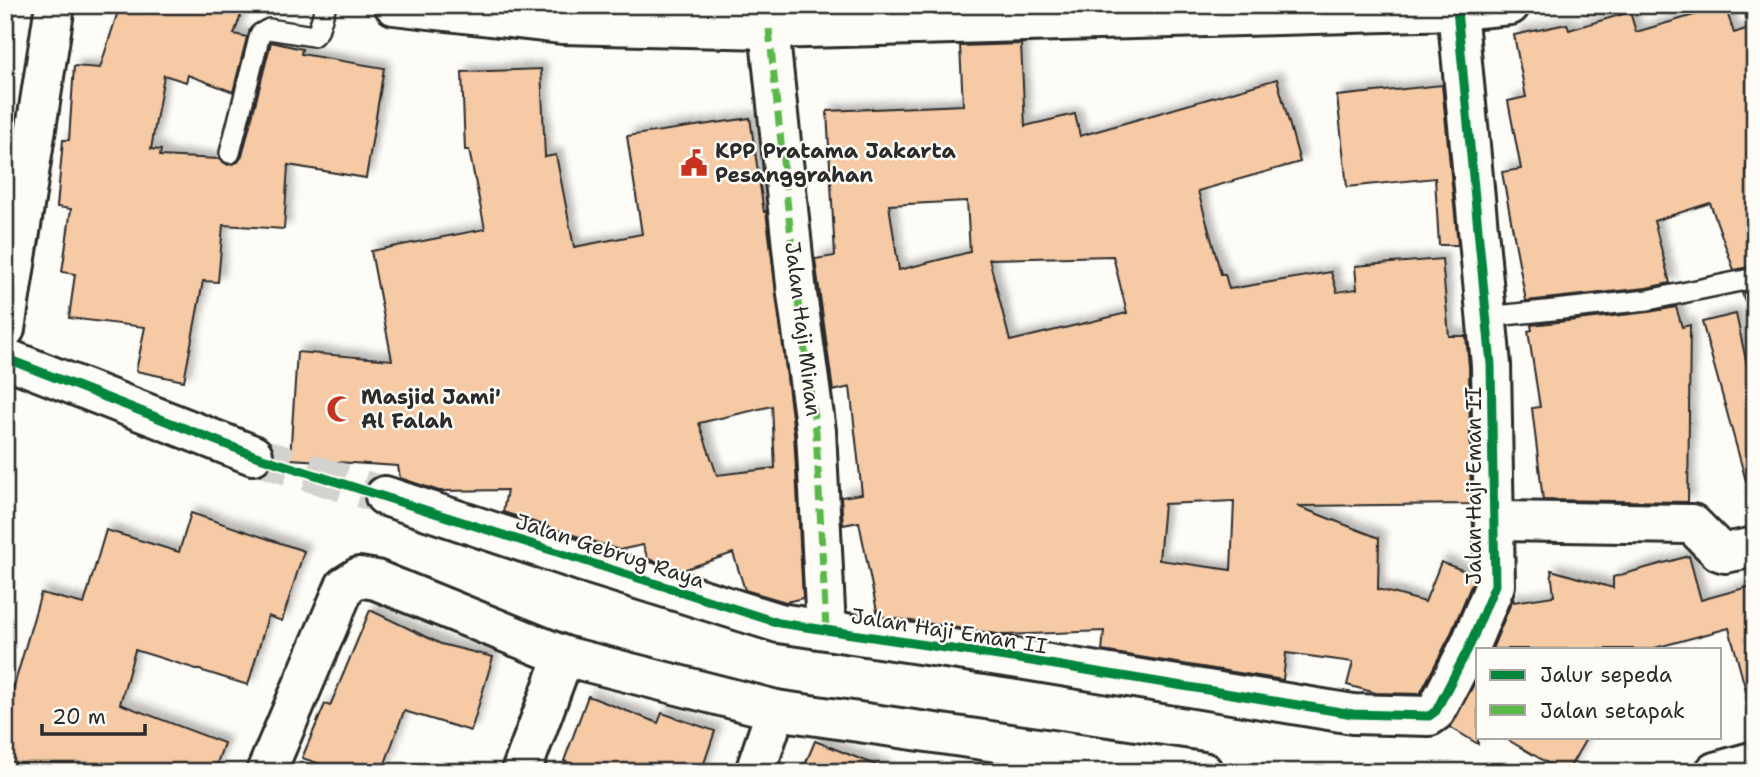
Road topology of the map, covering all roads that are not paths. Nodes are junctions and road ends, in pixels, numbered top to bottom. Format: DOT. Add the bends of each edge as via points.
graph roads {
  1 [pos="55,5"];
  2 [pos="326,5"];
  3 [pos="394,5"];
  4 [pos="1510,5"];
  5 [pos="1457,10"];
  6 [pos="1164,11"];
  7 [pos="769,29"];
  8 [pos="230,153"];
  9 [pos="1755,278"];
  10 [pos="1487,317"];
  11 [pos="5,329"];
  12 [pos="5,358"];
  13 [pos="253,455"];
  14 [pos="385,496"];
  15 [pos="1494,521"];
  16 [pos="1755,547"];
  17 [pos="826,629"];
  18 [pos="564,656"];
  19 [pos="776,710"];
  20 [pos="1011,758"];
  21 [pos="1755,761"];
  22 [pos="266,772"];
  23 [pos="521,772"];
  24 [pos="755,772"];
  25 [pos="1203,772"];
  26 [pos="1715,772"];
  1 -- 11 [label="street"];
  2 -- 8 [label="lane" via="313,36 269,29 260,34"];
  3 -- 7 [label="street" via="562,24"];
  4 -- 5 [label="street"];
  5 -- 6 [label="street"];
  5 -- 10 [label="street, Jalan Haji Eman II"];
  6 -- 7 [label="street"];
  7 -- 17 [label="street, Jalan Haji Minan" via="816,431"];
  9 -- 10 [label="lane" via="1648,300"];
  10 -- 15 [label="street, Jalan Haji Eman II"];
  12 -- 13 [label="street"];
  14 -- 17 [label="street, Jalan Gebrug Raya" via="779,623"];
  15 -- 16 [label="street" via="1686,524 1725,553"];
  15 -- 17 [label="street, Jalan Haji Eman II" via="1495,584 1436,711 1429,716 1353,714"];
  18 -- 19 [label="street"];
  18 -- 22 [label="street" via="359,577 345,586"];
  18 -- 23 [label="street"];
  19 -- 20 [label="street"];
  19 -- 24 [label="street"];
  20 -- 25 [label="street"];
  21 -- 26 [label="street"];
}
